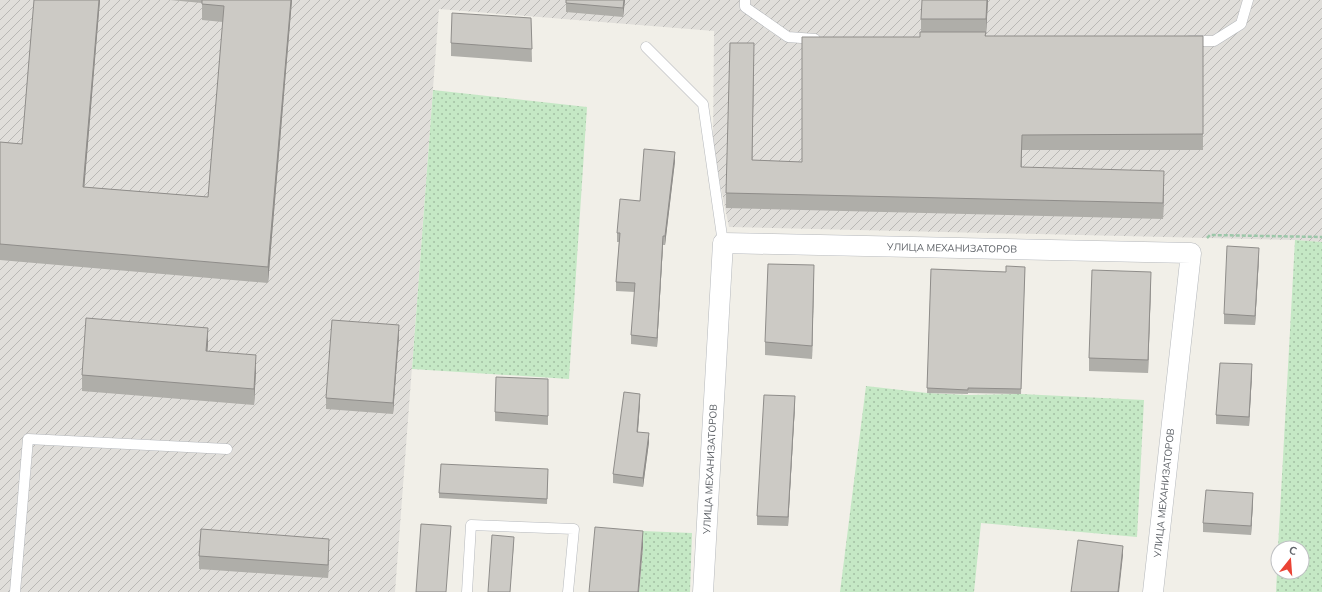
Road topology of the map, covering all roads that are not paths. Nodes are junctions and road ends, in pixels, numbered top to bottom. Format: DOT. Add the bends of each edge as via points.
graph roads {
  1 [pos="746,0"];
  2 [pos="1248,0"];
  3 [pos="824,39"];
  4 [pos="1182,41"];
  5 [pos="646,47"];
  6 [pos="723,243"];
  7 [pos="227,448"];
  8 [pos="15,592"];
  9 [pos="467,592"];
  10 [pos="568,592"];
  11 [pos="703,592"];
  12 [pos="1153,592"];
  1 -- 3 [label="lane" via="745,7 788,37"];
  2 -- 4 [label="lane" via="1241,24 1214,41"];
  5 -- 6 [label="lane" via="703,104"];
  6 -- 11 [label="street, УЛИЦА МЕХАНИЗАТОРОВ"];
  6 -- 12 [label="street, УЛИЦА МЕХАНИЗАТОРОВ" via="1191,253"];
  7 -- 8 [label="lane" via="28,439"];
  9 -- 10 [label="lane" via="471,525 574,529"];
}
